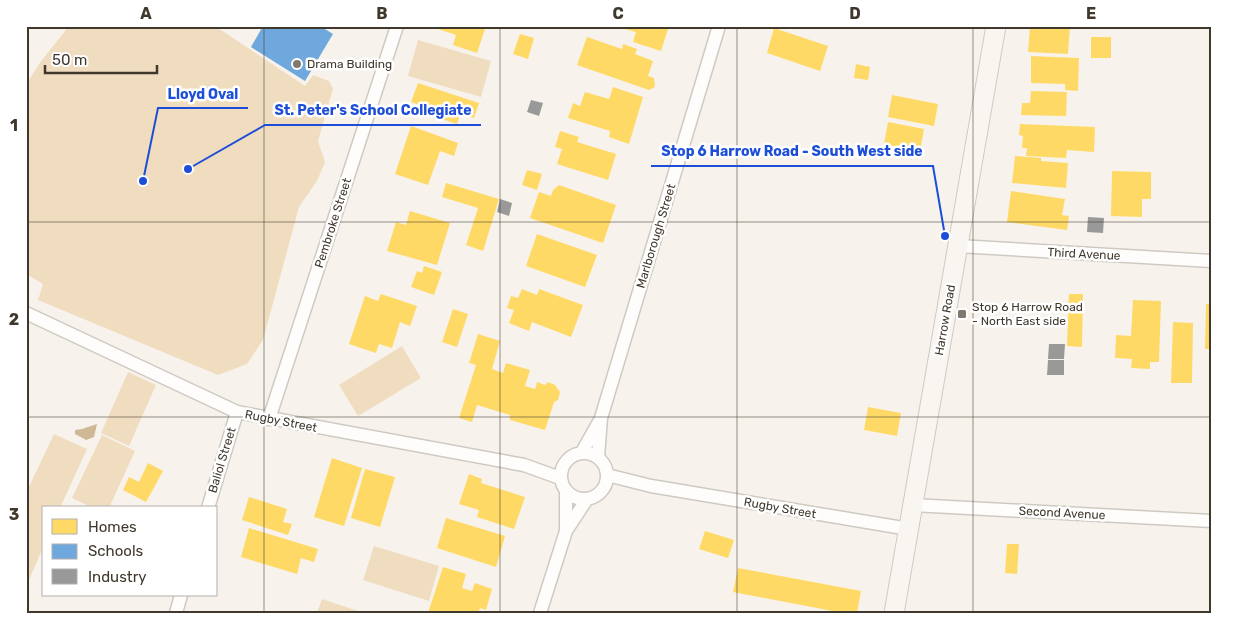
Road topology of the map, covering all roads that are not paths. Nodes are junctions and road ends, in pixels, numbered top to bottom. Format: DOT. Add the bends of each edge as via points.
graph roads {
  1 [pos="397,26"];
  2 [pos="719,26"];
  3 [pos="996,26"];
  4 [pos="958,246"];
  5 [pos="1211,261"];
  6 [pos="26,313"];
  7 [pos="236,412"];
  8 [pos="601,418"];
  9 [pos="269,419"];
  10 [pos="582,452"];
  11 [pos="598,457"];
  12 [pos="564,464"];
  13 [pos="524,465"];
  14 [pos="605,481"];
  15 [pos="563,484"];
  16 [pos="587,499"];
  17 [pos="209,506"];
  18 [pos="914,506"];
  19 [pos="1211,521"];
  20 [pos="909,529"];
  21 [pos="566,531"];
  22 [pos="181,596"];
  23 [pos="176,613"];
  24 [pos="540,613"];
  25 [pos="894,613"];
  1 -- 9 [label="street, Pembroke Street"];
  2 -- 8 [label="street, Marlborough Street"];
  3 -- 4 [label="street, Harrow Road"];
  4 -- 5 [label="street, Third Avenue"];
  4 -- 18 [label="street, Harrow Road"];
  6 -- 7 [label="street, Rugby Street"];
  7 -- 9 [label="street, Rugby Street"];
  7 -- 17 [label="street, Baliol Street"];
  8 -- 10 [label="street, Marlborough Street"];
  8 -- 11 [label="street, Marlborough Street"];
  9 -- 13 [label="street, Rugby Street"];
  10 -- 11 [label="street"];
  10 -- 12 [label="street"];
  11 -- 14 [label="street" via="605,467"];
  12 -- 13 [label="street, Rugby Street"];
  12 -- 15 [label="street" via="561,471"];
  13 -- 15 [label="street, Rugby Street"];
  14 -- 16 [label="street" via="596,496"];
  14 -- 20 [label="street, Rugby Street"];
  15 -- 16 [label="street" via="572,496"];
  15 -- 21 [label="street"];
  16 -- 21 [label="street"];
  18 -- 19 [label="street, Second Avenue"];
  18 -- 20 [label="street, Harrow Road"];
  20 -- 25 [label="street, Harrow Road"];
  21 -- 24 [label="street"];
  22 -- 23 [label="street"];
}
